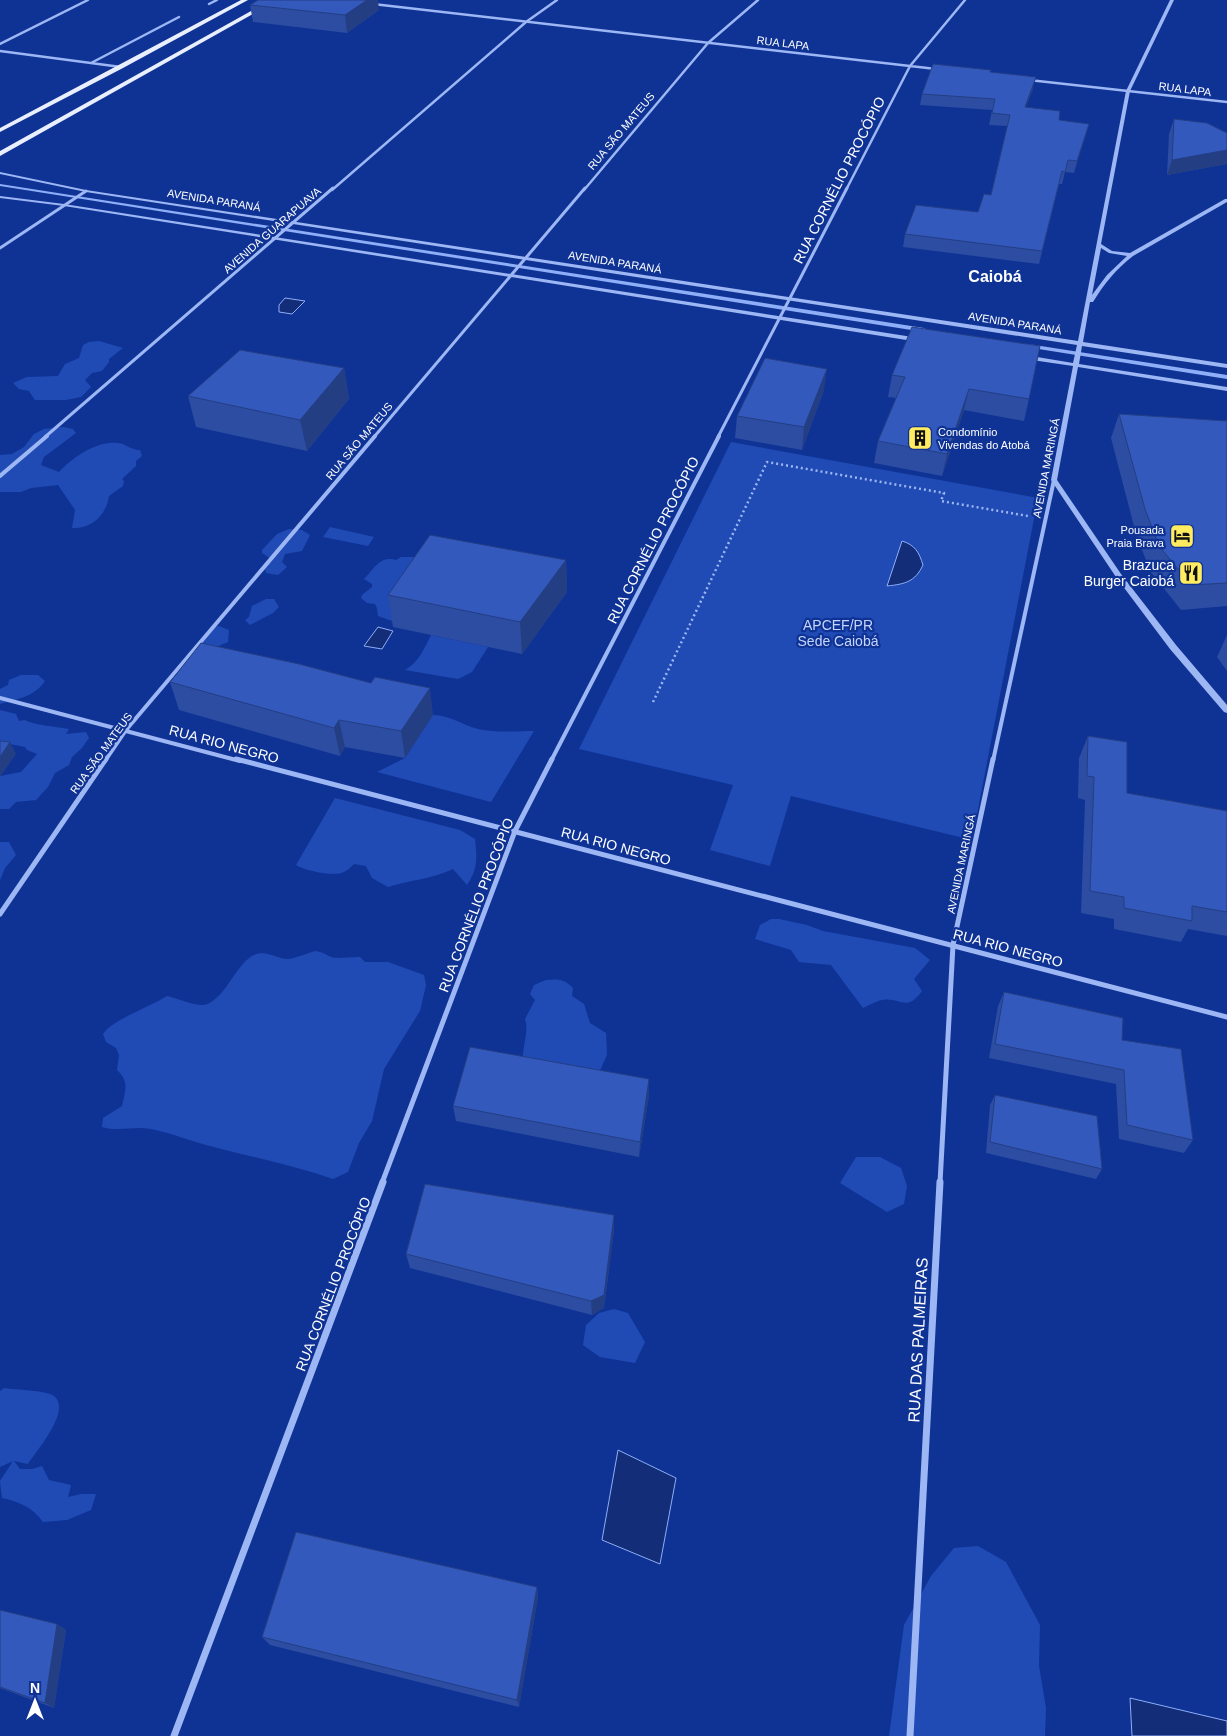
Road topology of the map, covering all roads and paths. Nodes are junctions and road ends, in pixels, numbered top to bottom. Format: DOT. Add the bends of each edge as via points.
graph roads {
  1 [pos="88,0"];
  2 [pos="217,0"];
  3 [pos="244,0"];
  4 [pos="275,0"];
  5 [pos="557,0"];
  6 [pos="758,0"];
  7 [pos="965,0"];
  8 [pos="1172,0"];
  9 [pos="367,3"];
  10 [pos="209,4"];
  11 [pos="179,17"];
  12 [pos="526,22"];
  13 [pos="708,43"];
  14 [pos="0,44"];
  15 [pos="0,51"];
  16 [pos="91,63"];
  17 [pos="910,66"];
  18 [pos="121,67"];
  19 [pos="940,69"];
  20 [pos="1029,80"];
  21 [pos="1128,91"];
  22 [pos="1227,102"];
  23 [pos="0,130"];
  24 [pos="0,154"];
  25 [pos="0,173"];
  26 [pos="86,191"];
  27 [pos="0,197"];
  28 [pos="1227,200"];
  29 [pos="64,205"];
  30 [pos="292,224"];
  31 [pos="277,237"];
  32 [pos="1099,245"];
  33 [pos="0,248"];
  34 [pos="1131,255"];
  35 [pos="524,260"];
  36 [pos="513,273"];
  37 [pos="789,301"];
  38 [pos="1088,305"];
  39 [pos="781,316"];
  40 [pos="928,342"];
  41 [pos="1080,343"];
  42 [pos="1017,356"];
  43 [pos="1076,365"];
  44 [pos="1227,366"];
  45 [pos="1227,389"];
  46 [pos="0,476"];
  47 [pos="1054,480"];
  48 [pos="1046,519"];
  49 [pos="0,698"];
  50 [pos="653,702"];
  51 [pos="1227,710"];
  52 [pos="126,730"];
  53 [pos="515,832"];
  54 [pos="0,914"];
  55 [pos="954,945"];
  56 [pos="1227,1017"];
  57 [pos="174,1736"];
  58 [pos="910,1736"];
  1 -- 14 [label="street"];
  2 -- 10 [label="street"];
  3 -- 18 [label="main road"];
  4 -- 24 [label="main road"];
  5 -- 12 [label="street, AVENIDA GUARAPUAVA"];
  6 -- 13 [label="street, RUA SÃO MATEUS"];
  7 -- 17 [label="street, RUA CORNÉLIO PROCÓPIO"];
  8 -- 21 [label="street, AVENIDA MARINGÁ"];
  9 -- 12 [label="street, RUA LAPA"];
  11 -- 16 [label="street"];
  12 -- 13 [label="street, RUA LAPA"];
  12 -- 30 [label="street, AVENIDA GUARAPUAVA"];
  13 -- 17 [label="street, RUA LAPA"];
  13 -- 35 [label="street, RUA SÃO MATEUS"];
  15 -- 16 [label="street"];
  16 -- 18 [label="street"];
  17 -- 19 [label="street, RUA LAPA"];
  17 -- 37 [label="street, RUA CORNÉLIO PROCÓPIO"];
  18 -- 23 [label="main road"];
  20 -- 21 [label="street, RUA LAPA"];
  21 -- 22 [label="street, RUA LAPA"];
  21 -- 32 [label="street, AVENIDA MARINGÁ"];
  25 -- 26 [label="street, AVENIDA PARANÁ"];
  26 -- 29 [label="street"];
  26 -- 30 [label="street, AVENIDA PARANÁ"];
  27 -- 29 [label="street"];
  28 -- 34 [label="street"];
  29 -- 31 [label="street"];
  29 -- 33 [label="street"];
  30 -- 31 [label="street, AVENIDA GUARAPUAVA"];
  30 -- 35 [label="street, AVENIDA PARANÁ"];
  31 -- 36 [label="street"];
  31 -- 46 [label="street, AVENIDA GUARAPUAVA"];
  32 -- 34 [label="street" via="1111,252"];
  32 -- 38 [label="street, AVENIDA MARINGÁ"];
  34 -- 38 [label="street" via="1104,279"];
  35 -- 36 [label="street, RUA SÃO MATEUS"];
  35 -- 37 [label="street, AVENIDA PARANÁ"];
  36 -- 39 [label="street"];
  36 -- 52 [label="street, RUA SÃO MATEUS"];
  37 -- 39 [label="street, RUA CORNÉLIO PROCÓPIO"];
  37 -- 41 [label="street, AVENIDA PARANÁ"];
  38 -- 41 [label="street, AVENIDA MARINGÁ"];
  39 -- 40 [label="street"];
  39 -- 53 [label="street, RUA CORNÉLIO PROCÓPIO"];
  41 -- 43 [label="street, AVENIDA MARINGÁ"];
  41 -- 44 [label="street, AVENIDA PARANÁ"];
  42 -- 43 [label="street"];
  43 -- 45 [label="street"];
  43 -- 47 [label="street, AVENIDA MARINGÁ"];
  47 -- 48 [label="street, AVENIDA MARINGÁ"];
  47 -- 51 [label="street" via="1173,647"];
  48 -- 50 [label="path" via="941,501 944,493 767,462"];
  48 -- 55 [label="street, AVENIDA MARINGÁ"];
  49 -- 52 [label="street, RUA RIO NEGRO"];
  52 -- 53 [label="street, RUA RIO NEGRO"];
  52 -- 54 [label="street, RUA SÃO MATEUS"];
  53 -- 55 [label="street, RUA RIO NEGRO"];
  53 -- 57 [label="street, RUA CORNÉLIO PROCÓPIO"];
  55 -- 56 [label="street, RUA RIO NEGRO"];
  55 -- 58 [label="street, RUA DAS PALMEIRAS"];
}
